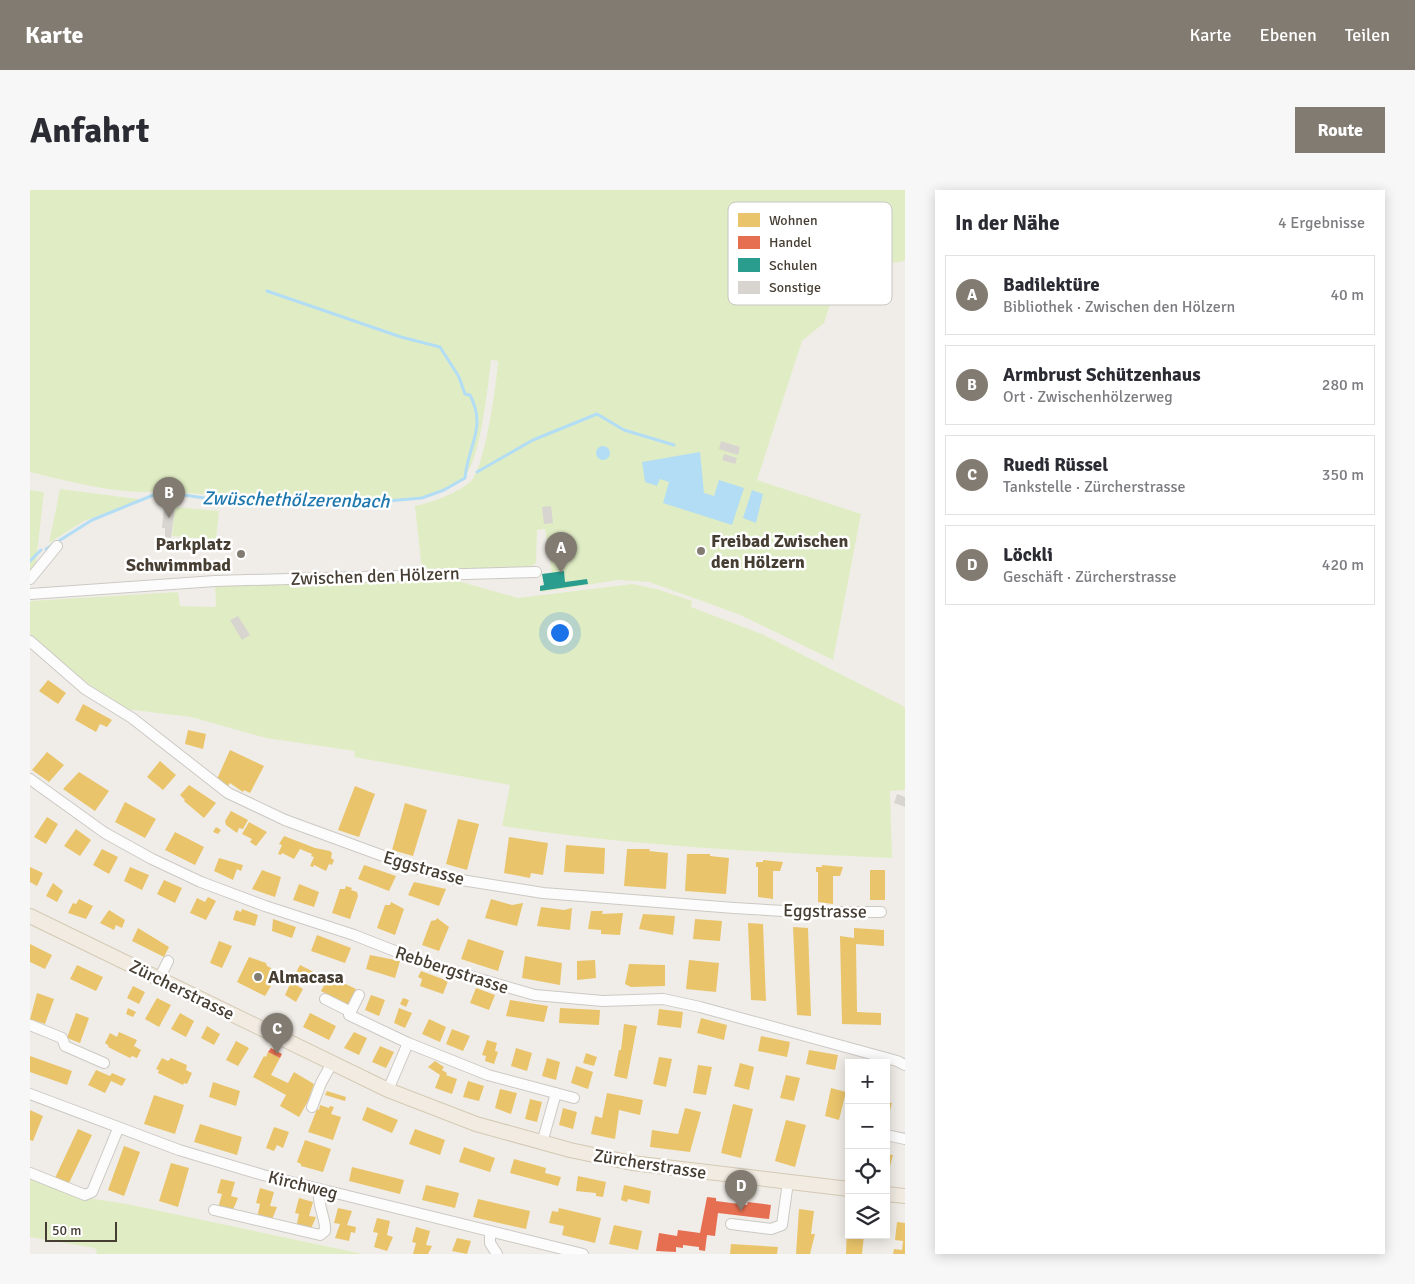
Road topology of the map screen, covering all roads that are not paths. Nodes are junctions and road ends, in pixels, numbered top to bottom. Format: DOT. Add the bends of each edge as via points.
graph roads {
  1 [pos="56,546"];
  2 [pos="536,572"];
  3 [pos="30,578"];
  4 [pos="30,594"];
  5 [pos="30,641"];
  6 [pos="30,779"];
  7 [pos="881,912"];
  8 [pos="30,916"];
  9 [pos="168,961"];
  10 [pos="159,979"];
  11 [pos="359,995"];
  12 [pos="325,999"];
  13 [pos="350,1014"];
  14 [pos="30,1025"];
  15 [pos="408,1043"];
  16 [pos="104,1063"];
  17 [pos="332,1063"];
  18 [pos="905,1065"];
  19 [pos="388,1090"];
  20 [pos="556,1093"];
  21 [pos="30,1094"];
  22 [pos="574,1098"];
  23 [pos="312,1107"];
  24 [pos="118,1129"];
  25 [pos="890,1136"];
  26 [pos="905,1140"];
  27 [pos="542,1143"];
  28 [pos="30,1173"];
  29 [pos="788,1182"];
  30 [pos="320,1189"];
  31 [pos="845,1189"];
  32 [pos="890,1194"];
  33 [pos="905,1196"];
  34 [pos="214,1210"];
  35 [pos="731,1224"];
  36 [pos="490,1231"];
  37 [pos="497,1254"];
  38 [pos="584,1254"];
  1 -- 3 [label="street"];
  2 -- 4 [label="street, Zwischen den Hölzern" via="214,582"];
  5 -- 7 [label="street, Eggstrasse" via="85,689 132,718 228,793 285,820 416,868 455,879 543,893 743,909"];
  6 -- 18 [label="street, Rebbergstrasse" via="105,833 201,882 428,964 535,995 603,1001 663,999"];
  8 -- 10 [label="main road, Zürcherstrasse"];
  9 -- 10 [label="street"];
  10 -- 17 [label="main road, Zürcherstrasse"];
  11 -- 13 [label="street"];
  12 -- 13 [label="street"];
  13 -- 15 [label="street"];
  14 -- 16 [label="street" via="62,1038 65,1046"];
  15 -- 19 [label="street"];
  15 -- 20 [label="street" via="488,1075"];
  17 -- 19 [label="main road, Zürcherstrasse"];
  17 -- 23 [label="street"];
  19 -- 27 [label="main road, Zürcherstrasse" via="476,1124"];
  20 -- 22 [label="street"];
  20 -- 27 [label="street"];
  21 -- 24 [label="street, Kirchweg"];
  24 -- 28 [label="street" via="92,1192 85,1195"];
  24 -- 30 [label="street, Kirchweg" via="179,1150"];
  25 -- 26 [label="street"];
  27 -- 29 [label="main road, Zürcherstrasse" via="632,1164"];
  29 -- 31 [label="main road, Zürcherstrasse"];
  29 -- 35 [label="street" via="782,1225 771,1229"];
  30 -- 34 [label="street" via="325,1226 325,1232 320,1235"];
  30 -- 36 [label="street, Kirchweg"];
  32 -- 33 [label="main road"];
  36 -- 37 [label="street" via="490,1244"];
  36 -- 38 [label="street, Kirchweg"];
}
